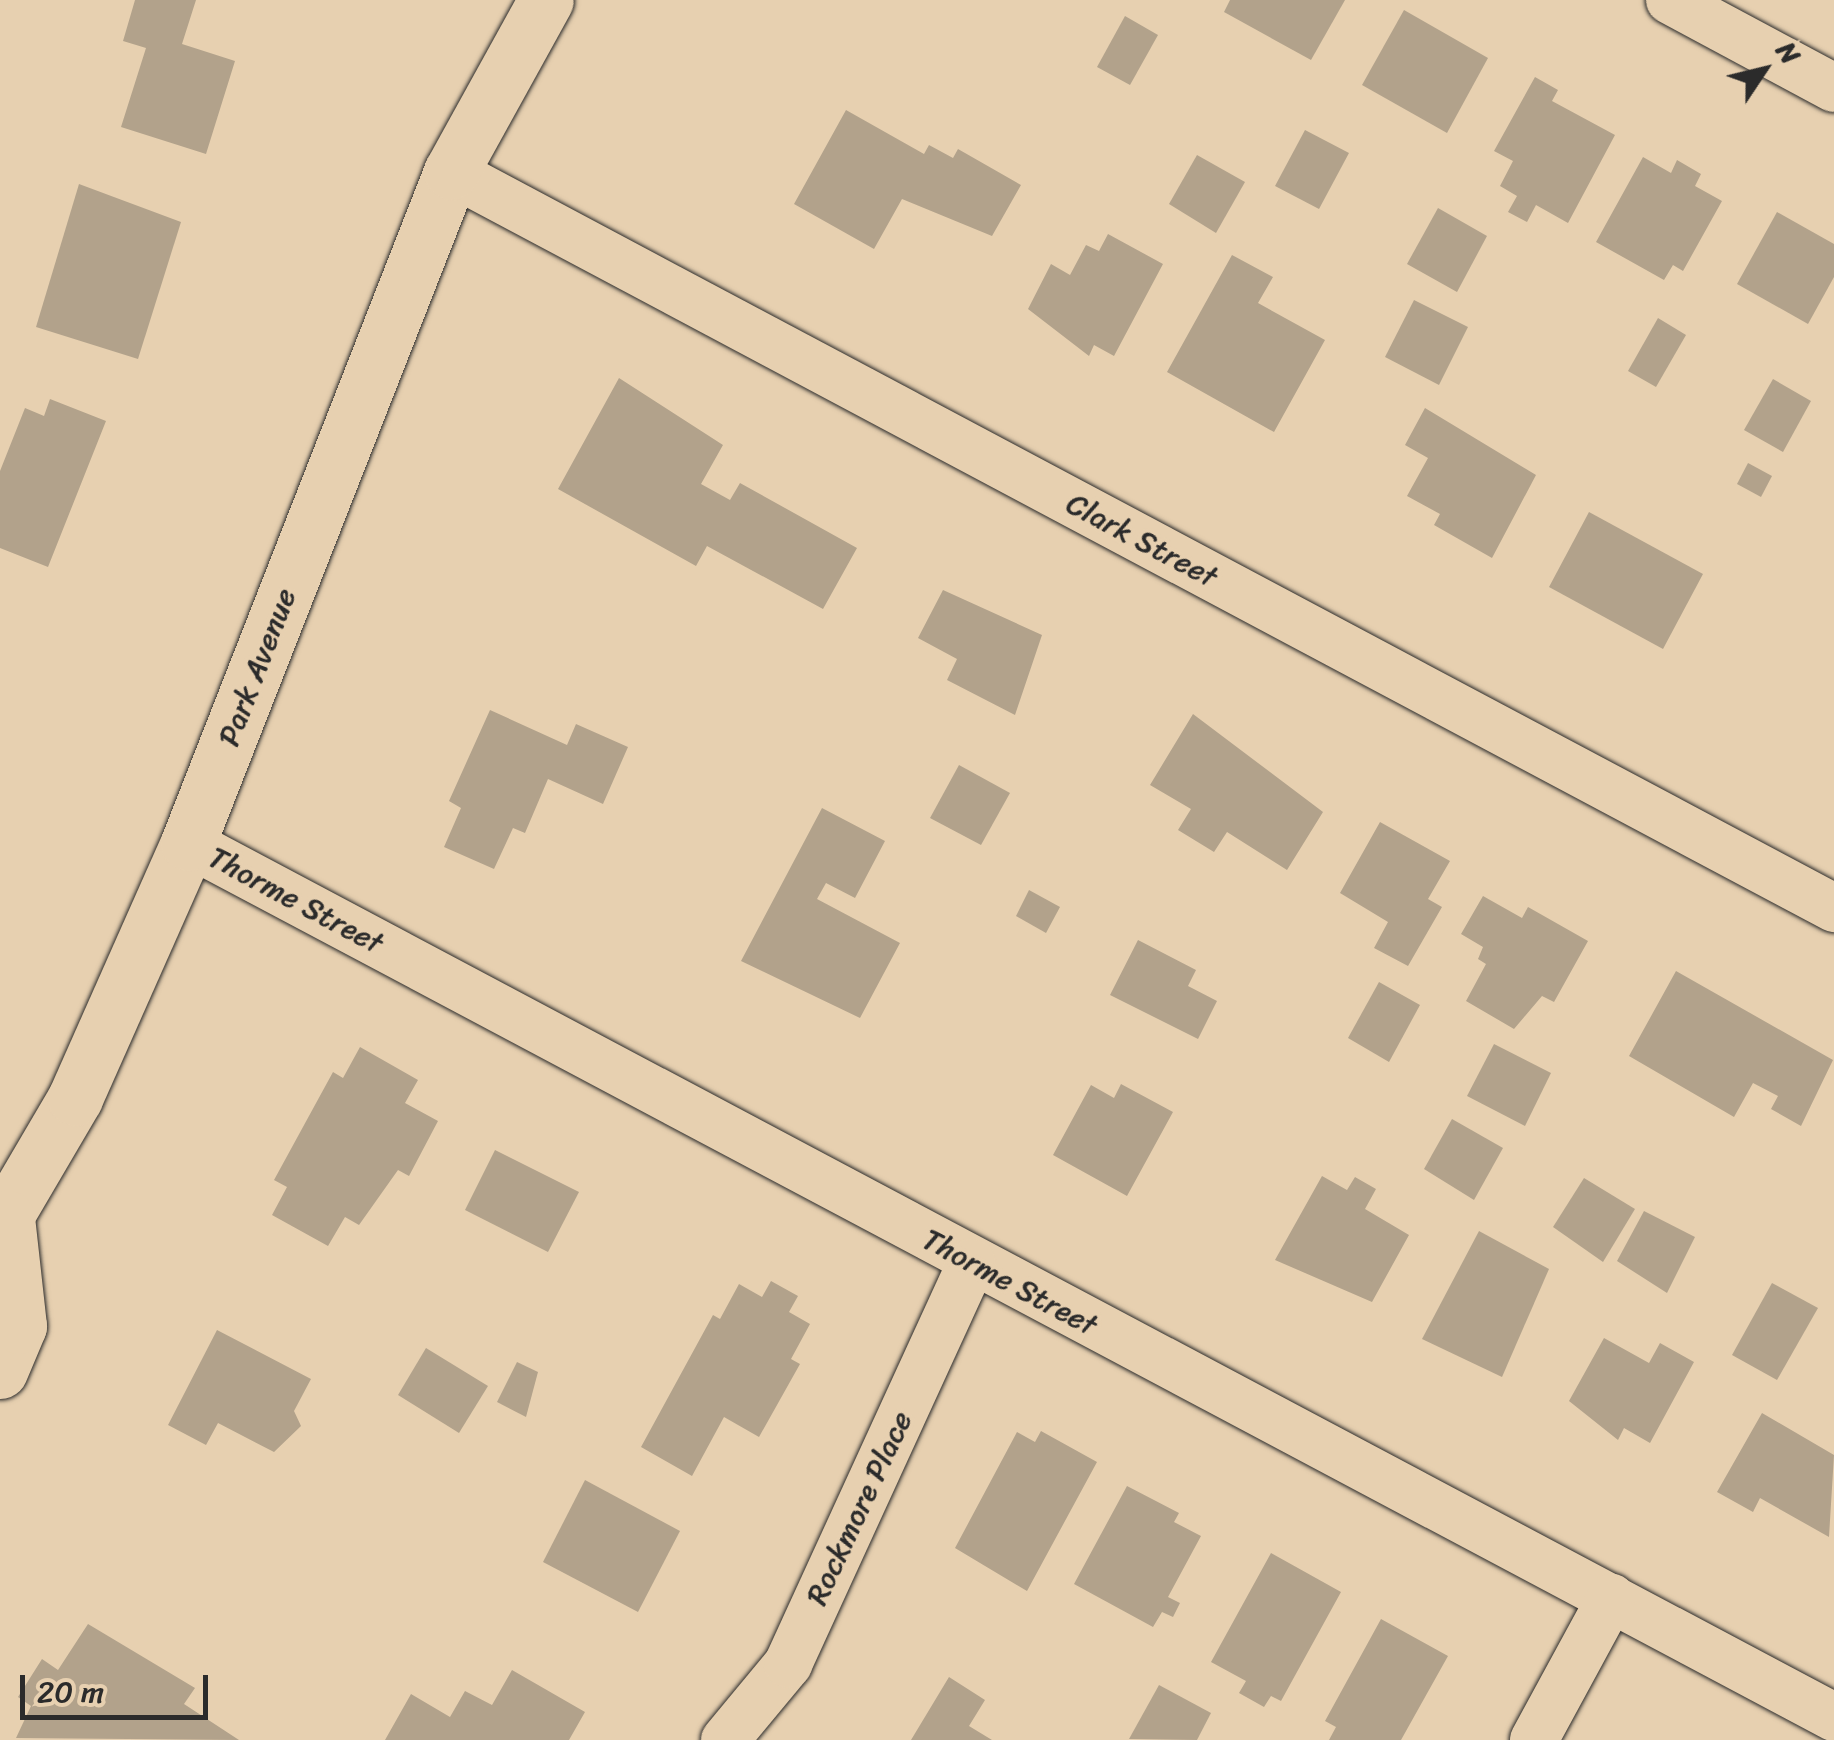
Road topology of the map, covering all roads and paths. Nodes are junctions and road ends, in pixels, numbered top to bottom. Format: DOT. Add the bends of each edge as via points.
graph roads {
  1 [pos="509,0"];
  2 [pos="546,0"];
  3 [pos="1670,0"];
  4 [pos="1834,88"];
  5 [pos="482,105"];
  6 [pos="451,172"];
  7 [pos="188,842"];
  8 [pos="1834,908"];
  9 [pos="2,1220"];
  10 [pos="972,1263"];
  11 [pos="0,1371"];
  12 [pos="1612,1598"];
  13 [pos="1834,1718"];
  14 [pos="725,1740"];
  15 [pos="1534,1740"];
  1 -- 5 [label="main road, Park Avenue"];
  2 -- 5 [label="main road, Park Avenue"];
  3 -- 4 [label="street"];
  5 -- 6 [label="main road, Park Avenue"];
  6 -- 7 [label="main road, Park Avenue"];
  6 -- 8 [label="street, Clark Street"];
  7 -- 9 [label="main road, Park Avenue" via="75,1098"];
  7 -- 10 [label="street, Thorme Street"];
  9 -- 11 [label="main road, Park Avenue" via="20,1326"];
  10 -- 12 [label="street, Thorme Street"];
  10 -- 14 [label="street, Rockmore Place" via="788,1664"];
  12 -- 13 [label="street, Thorme Street"];
  12 -- 15 [label="street"];
}
